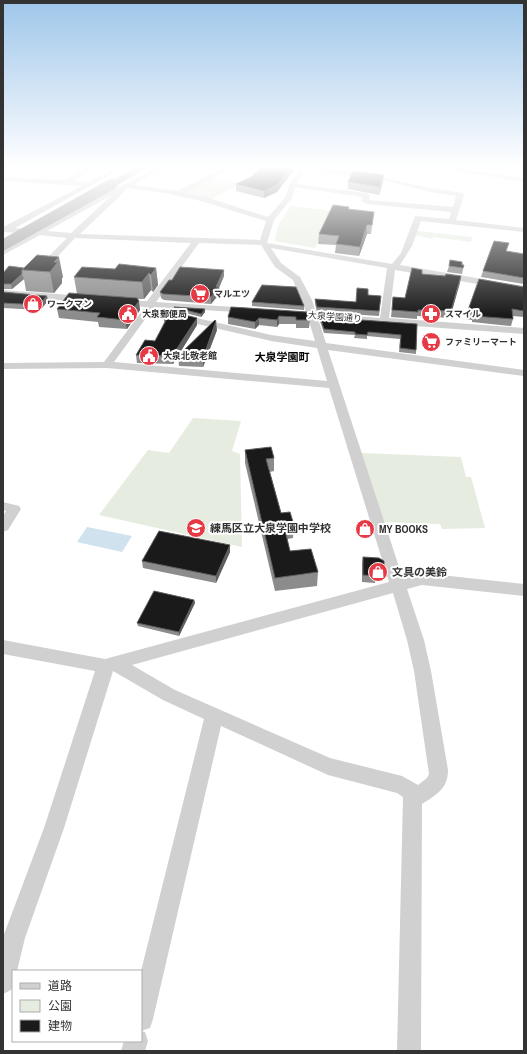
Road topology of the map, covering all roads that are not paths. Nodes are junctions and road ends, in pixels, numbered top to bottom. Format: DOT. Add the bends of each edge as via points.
graph roads {
  1 [pos="29,217"];
  2 [pos="37,217"];
  3 [pos="55,217"];
  4 [pos="66,217"];
  5 [pos="92,217"];
  6 [pos="261,217"];
  7 [pos="272,217"];
  8 [pos="454,217"];
  9 [pos="270,220"];
  10 [pos="452,222"];
  11 [pos="524,230"];
  12 [pos="4,231"];
  13 [pos="40,232"];
  14 [pos="74,236"];
  15 [pos="196,241"];
  16 [pos="265,244"];
  17 [pos="3,245"];
  18 [pos="3,253"];
  19 [pos="394,267"];
  20 [pos="524,289"];
  21 [pos="3,293"];
  22 [pos="15,294"];
  23 [pos="90,299"];
  24 [pos="113,301"];
  25 [pos="151,305"];
  26 [pos="257,312"];
  27 [pos="304,315"];
  28 [pos="384,321"];
  29 [pos="524,331"];
  30 [pos="322,345"];
  31 [pos="107,365"];
  32 [pos="3,366"];
  33 [pos="524,373"];
  34 [pos="334,385"];
  35 [pos="3,506"];
  36 [pos="3,526"];
  37 [pos="397,585"];
  38 [pos="524,590"];
  39 [pos="3,647"];
  40 [pos="110,664"];
  41 [pos="214,716"];
  42 [pos="417,795"];
  43 [pos="3,982"];
  44 [pos="142,1015"];
  45 [pos="409,1051"];
  1 -- 12 [label="street"];
  2 -- 12 [label="highway"];
  3 -- 17 [label="highway, bridge"];
  4 -- 13 [label="street"];
  5 -- 14 [label="street"];
  6 -- 9 [label="street"];
  7 -- 9 [label="street"];
  8 -- 10 [label="street"];
  9 -- 16 [label="street"];
  10 -- 11 [label="street"];
  10 -- 19 [label="street" via="418,218 403,256"];
  12 -- 13 [label="street"];
  13 -- 14 [label="street"];
  13 -- 18 [label="street"];
  14 -- 15 [label="street"];
  14 -- 22 [label="street"];
  15 -- 16 [label="street"];
  15 -- 25 [label="street"];
  16 -- 19 [label="street"];
  16 -- 27 [label="street" via="278,264 301,285"];
  19 -- 20 [label="street"];
  19 -- 28 [label="street" via="391,268"];
  21 -- 22 [label="street"];
  22 -- 23 [label="street"];
  24 -- 25 [label="street"];
  25 -- 26 [label="street"];
  25 -- 30 [label="street" via="191,320 271,338"];
  25 -- 31 [label="street"];
  27 -- 28 [label="street, 大泉学園通り"];
  27 -- 30 [label="street"];
  28 -- 29 [label="street, 大泉学園通り"];
  30 -- 33 [label="street"];
  30 -- 34 [label="street"];
  31 -- 32 [label="street"];
  31 -- 34 [label="street"];
  34 -- 37 [label="street"];
  35 -- 36 [label="street" via="14,509"];
  37 -- 38 [label="street" via="422,579"];
  37 -- 40 [label="street"];
  37 -- 42 [label="street" via="423,666 438,772 433,787"];
  39 -- 40 [label="street"];
  40 -- 41 [label="street"];
  40 -- 43 [label="street" via="14,938"];
  41 -- 42 [label="street" via="328,766 402,785"];
  41 -- 44 [label="street"];
  42 -- 45 [label="street" via="412,800"];
}
